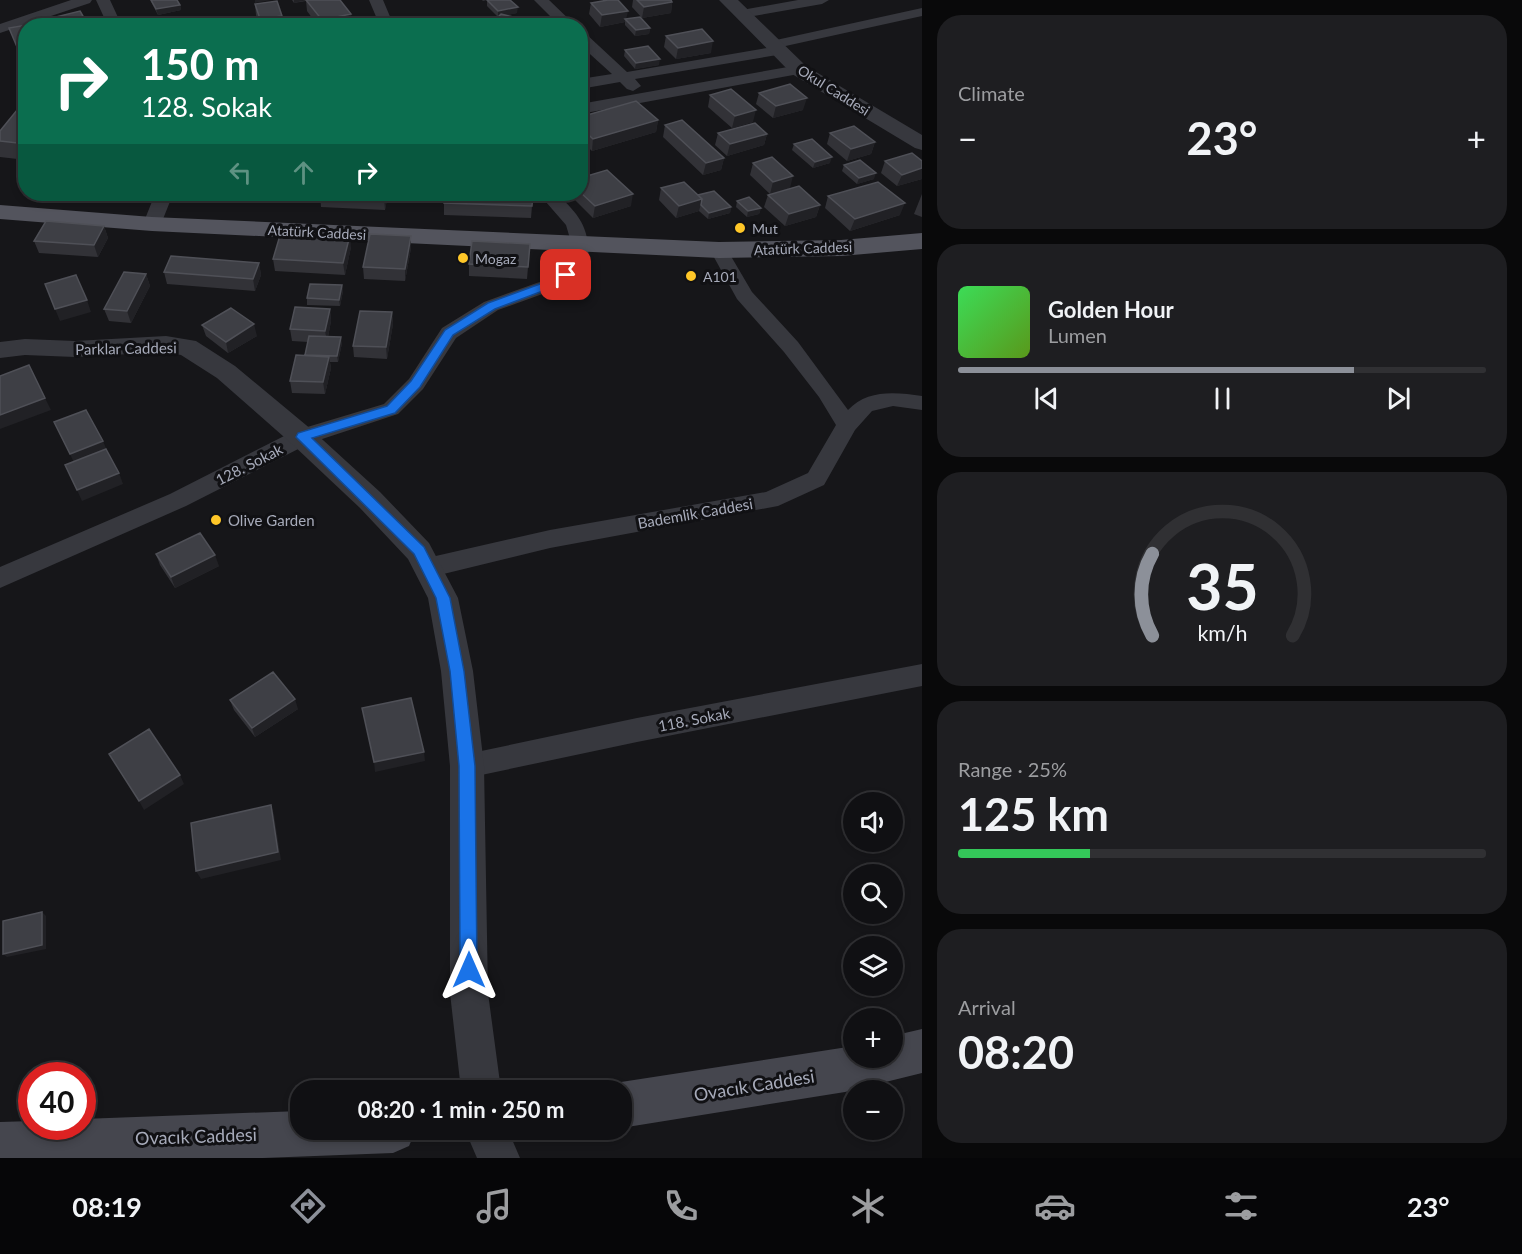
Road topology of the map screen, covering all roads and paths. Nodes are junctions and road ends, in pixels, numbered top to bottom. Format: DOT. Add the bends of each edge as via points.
graph roads {
  1 [pos="85,0"];
  2 [pos="103,0"];
  3 [pos="376,0"];
  4 [pos="541,0"];
  5 [pos="822,0"];
  6 [pos="735,7"];
  7 [pos="922,12"];
  8 [pos="32,18"];
  9 [pos="111,18"];
  10 [pos="384,18"];
  11 [pos="560,18"];
  12 [pos="18,23"];
  13 [pos="0,29"];
  14 [pos="588,43"];
  15 [pos="775,48"];
  16 [pos="799,70"];
  17 [pos="625,76"];
  18 [pos="588,83"];
  19 [pos="642,97"];
  20 [pos="588,107"];
  21 [pos="922,144"];
  22 [pos="161,201"];
  23 [pos="555,201"];
  24 [pos="0,212"];
  25 [pos="152,224"];
  26 [pos="922,241"];
  27 [pos="582,244"];
  28 [pos="719,250"];
  29 [pos="0,351"];
  30 [pos="922,403"];
  31 [pos="847,425"];
  32 [pos="302,437"];
  33 [pos="428,568"];
  34 [pos="0,578"];
  35 [pos="922,675"];
  36 [pos="467,766"];
  37 [pos="922,1051"];
  38 [pos="480,1080"];
  39 [pos="632,1103"];
  40 [pos="290,1134"];
  41 [pos="491,1140"];
  42 [pos="0,1145"];
  43 [pos="499,1158"];
  1 -- 8 [label="street"];
  2 -- 9 [label="street"];
  3 -- 10 [label="street"];
  4 -- 11 [label="street"];
  5 -- 6 [label="street"];
  6 -- 15 [label="street, Okul Caddesi"];
  7 -- 15 [label="street"];
  12 -- 13 [label="street"];
  14 -- 17 [label="street"];
  15 -- 16 [label="street, Okul Caddesi"];
  15 -- 17 [label="street"];
  16 -- 19 [label="street"];
  16 -- 21 [label="street, Okul Caddesi"];
  17 -- 18 [label="street"];
  17 -- 19 [label="street"];
  19 -- 20 [label="street"];
  22 -- 25 [label="street"];
  23 -- 27 [label="street" via="571,216"];
  24 -- 25 [label="main road, Atatürk Caddesi"];
  25 -- 27 [label="main road, Atatürk Caddesi"];
  26 -- 28 [label="main road, Atatürk Caddesi" via="841,248"];
  27 -- 28 [label="main road, Atatürk Caddesi"];
  27 -- 32 [label="street, 128. Sokak" via="579,266 552,284 491,306 449,333 416,384 391,410"];
  28 -- 31 [label="street" via="744,295 791,347"];
  29 -- 32 [label="street, Parklar Caddesi" via="143,344 187,347 226,372"];
  30 -- 31 [label="street, Bademlik Caddesi" via="893,399 864,405"];
  31 -- 33 [label="street, Bademlik Caddesi" via="816,479 770,500 550,539"];
  32 -- 33 [label="street, Parklar Caddesi" via="419,551"];
  32 -- 34 [label="street, 128. Sokak" via="178,500"];
  33 -- 36 [label="street, Parklar Caddesi" via="443,598 457,671"];
  35 -- 36 [label="street, 118. Sokak"];
  36 -- 38 [label="street, Parklar Caddesi" via="469,993"];
  37 -- 39 [label="main road, Ovacık Caddesi" via="845,1070"];
  40 -- 42 [label="main road, Ovacık Caddesi"];
  41 -- 43 [label="street"];
}
